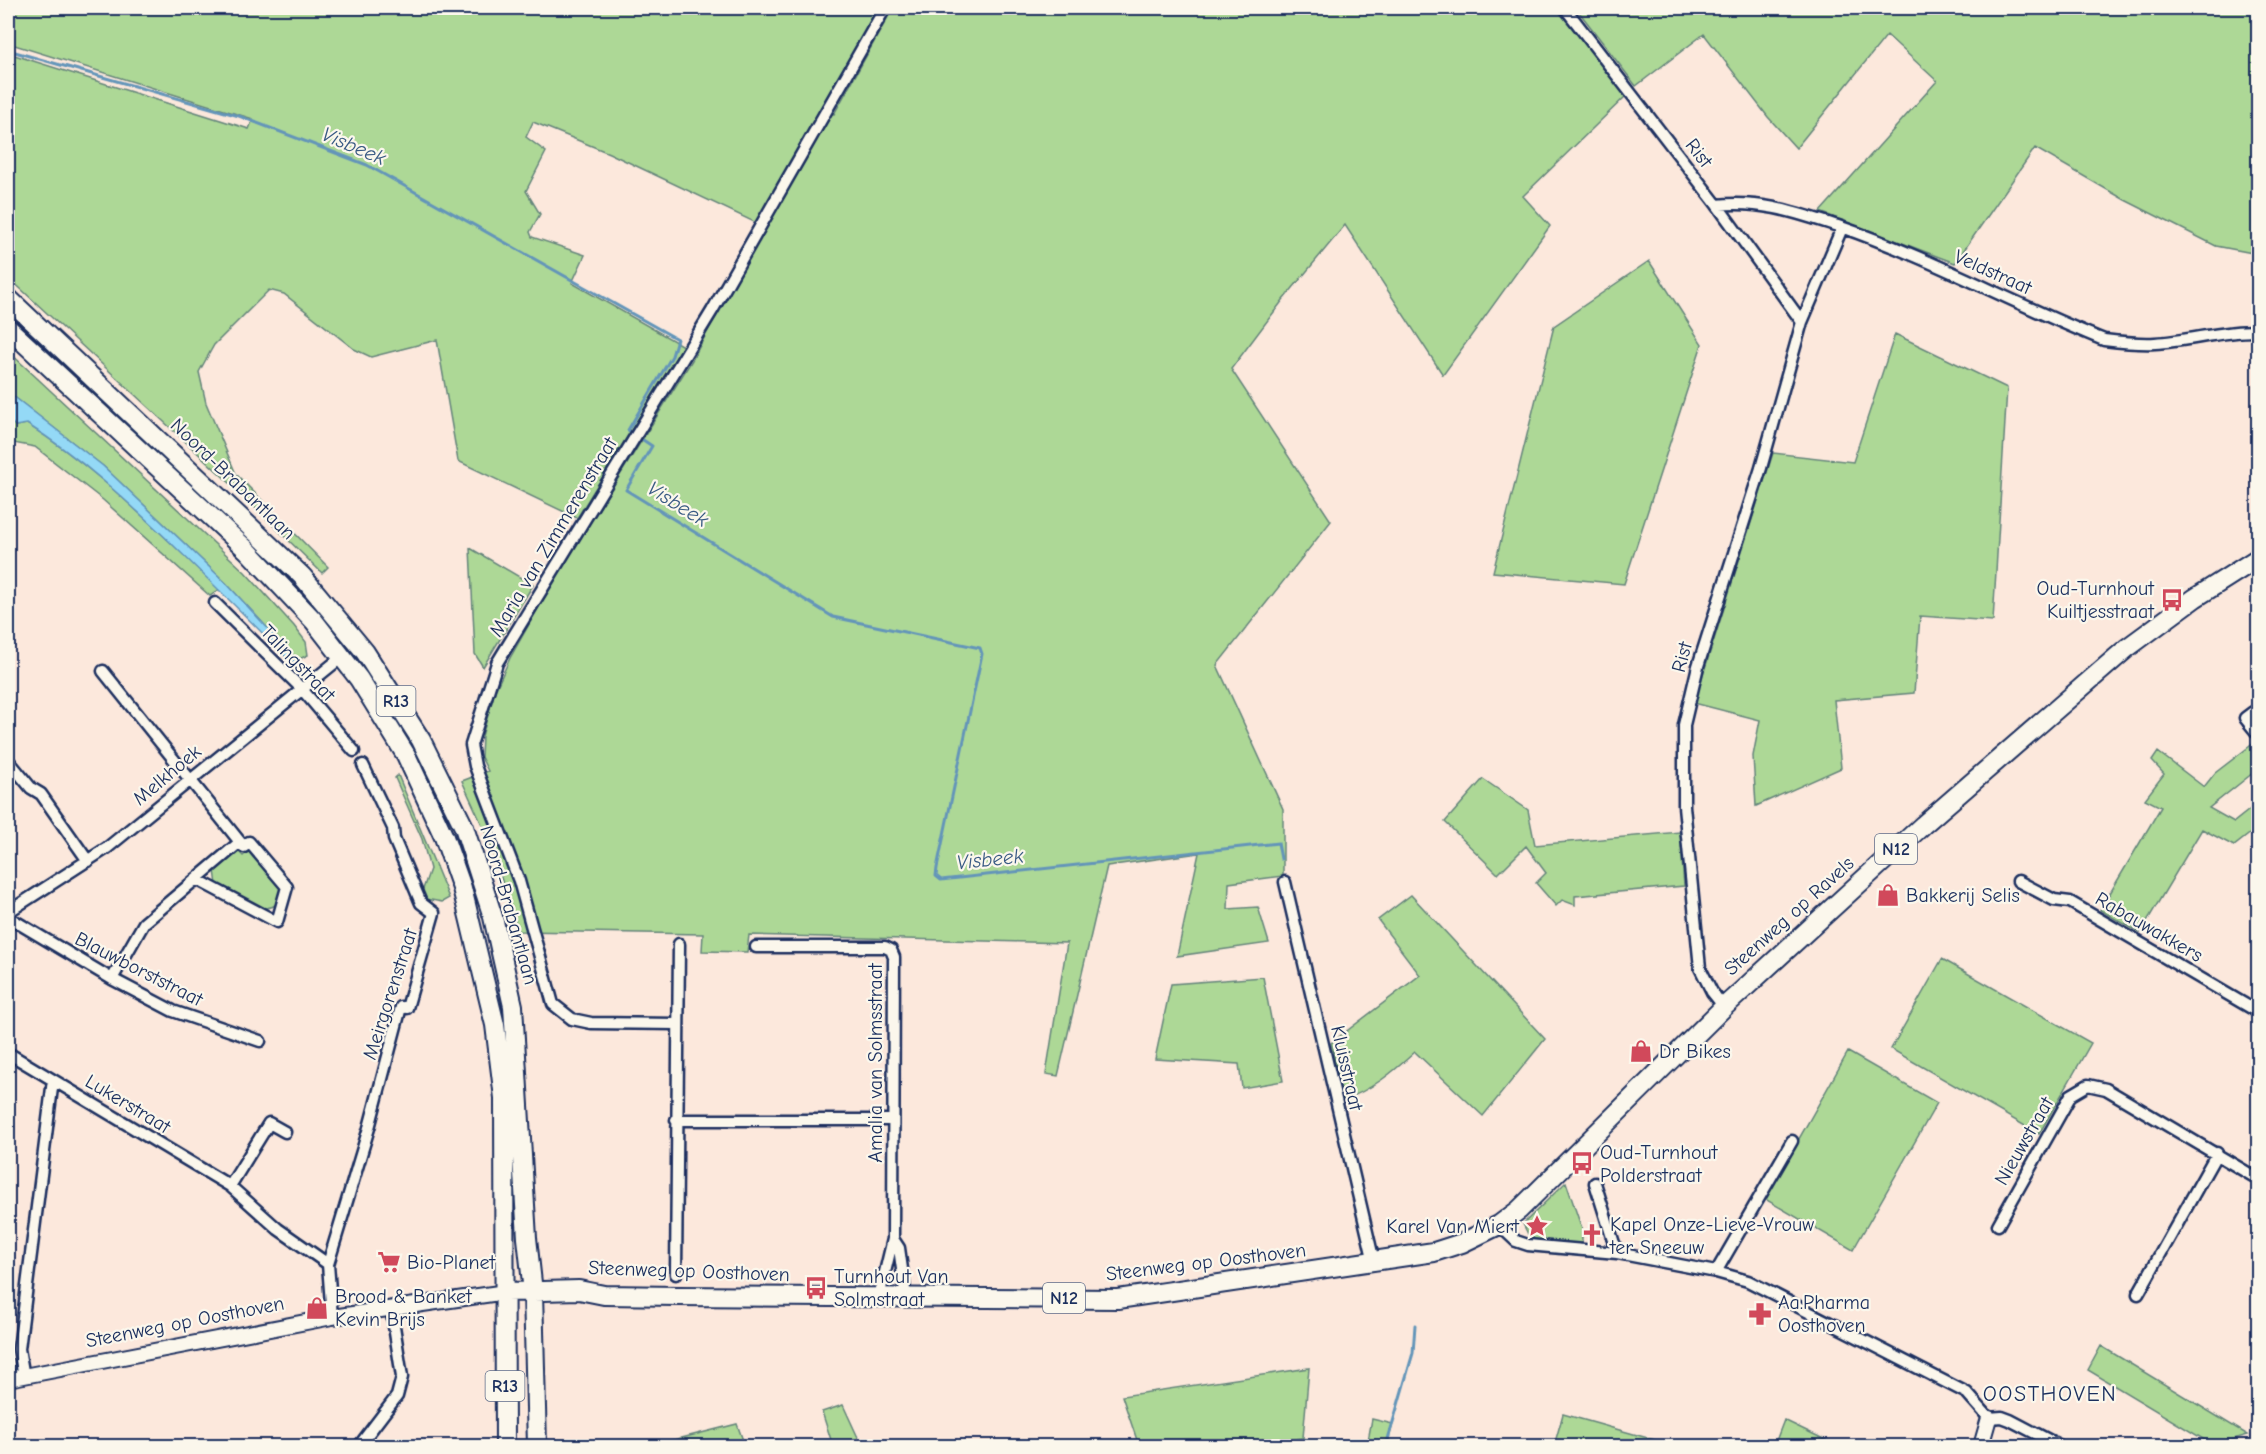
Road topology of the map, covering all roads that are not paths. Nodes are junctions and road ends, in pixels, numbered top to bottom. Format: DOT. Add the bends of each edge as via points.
graph roads {
  1 [pos="885,8"];
  2 [pos="1565,8"];
  3 [pos="1717,205"];
  4 [pos="1842,228"];
  5 [pos="8,298"];
  6 [pos="1802,322"];
  7 [pos="8,328"];
  8 [pos="2259,331"];
  9 [pos="2259,558"];
  10 [pos="215,603"];
  11 [pos="343,656"];
  12 [pos="103,671"];
  13 [pos="301,688"];
  14 [pos="354,751"];
  15 [pos="8,760"];
  16 [pos="363,765"];
  17 [pos="189,780"];
  18 [pos="240,842"];
  19 [pos="88,861"];
  20 [pos="196,879"];
  21 [pos="2018,881"];
  22 [pos="1285,882"];
  23 [pos="8,912"];
  24 [pos="8,917"];
  25 [pos="679,944"];
  26 [pos="756,947"];
  27 [pos="112,979"];
  28 [pos="1724,1007"];
  29 [pos="2259,1012"];
  30 [pos="677,1024"];
  31 [pos="260,1041"];
  32 [pos="8,1053"];
  33 [pos="53,1080"];
  34 [pos="676,1120"];
  35 [pos="893,1120"];
  36 [pos="285,1131"];
  37 [pos="1792,1141"];
  38 [pos="2217,1153"];
  39 [pos="2259,1179"];
  40 [pos="1595,1183"];
  41 [pos="230,1186"];
  42 [pos="1498,1225"];
  43 [pos="1998,1225"];
  44 [pos="893,1239"];
  45 [pos="1617,1253"];
  46 [pos="1374,1262"];
  47 [pos="328,1264"];
  48 [pos="1716,1272"];
  49 [pos="676,1274"];
  50 [pos="506,1292"];
  51 [pos="533,1292"];
  52 [pos="2138,1294"];
  53 [pos="879,1297"];
  54 [pos="906,1297"];
  55 [pos="392,1306"];
  56 [pos="332,1317"];
  57 [pos="24,1377"];
  58 [pos="8,1379"];
  59 [pos="1989,1418"];
  60 [pos="359,1446"];
  61 [pos="505,1446"];
  62 [pos="537,1446"];
  63 [pos="1981,1446"];
  64 [pos="2060,1446"];
  1 -- 30 [label="street, Maria van Zimmerenstraat" via="712,311 497,663 471,745 475,766 519,881 553,1004 572,1019 591,1023"];
  2 -- 3 [label="street, Rist"];
  3 -- 4 [label="street, Veldstraat" via="1751,203 1787,209"];
  3 -- 6 [label="street, Rist"];
  4 -- 6 [label="street, Rist"];
  4 -- 8 [label="street, Veldstraat" via="1890,245 2104,340 2157,343"];
  5 -- 51 [label="main road, Noord-Brabantlaan / R13" via="302,576 365,652 421,740 465,827 493,917 513,1006"];
  6 -- 28 [label="street, Rist" via="1761,468 1698,666 1684,725 1684,806 1700,968"];
  7 -- 11 [label="main road, Noord-Brabantlaan / R13" via="248,551"];
  9 -- 28 [label="main road, Steenweg op Ravels / N12" via="2195,598 2127,648 1915,832"];
  10 -- 13 [label="street, Talingstraat"];
  11 -- 13 [label="street, Melkhoek"];
  11 -- 50 [label="main road, Noord-Brabantlaan / R13" via="406,755 444,837 462,888 495,1025 504,1098"];
  12 -- 17 [label="street"];
  13 -- 14 [label="street, Talingstraat"];
  13 -- 17 [label="street, Melkhoek"];
  15 -- 19 [label="street" via="41,794"];
  16 -- 47 [label="street, Meirgorenstraat" via="393,828 393,840 421,903 434,913 407,1008 401,1007"];
  17 -- 18 [label="street"];
  17 -- 19 [label="street, Melkhoek"];
  18 -- 20 [label="street"];
  18 -- 20 [label="street" via="243,847 249,842 286,887 277,922"];
  19 -- 23 [label="street, Melkhoek"];
  20 -- 27 [label="street" via="144,923"];
  21 -- 29 [label="street, Rabauwakkers" via="2054,900 2070,902"];
  22 -- 46 [label="street, Kluisstraat"];
  24 -- 27 [label="street, Blauwborststraat"];
  25 -- 30 [label="street"];
  26 -- 35 [label="street, Amalia van Solmsstraat" via="891,950"];
  27 -- 31 [label="street, Blauwborststraat" via="173,1011"];
  28 -- 42 [label="main road, Steenweg op Ravels / N12" via="1519,1210"];
  30 -- 34 [label="street"];
  32 -- 33 [label="street, Lukerstraat"];
  33 -- 41 [label="street, Lukerstraat"];
  33 -- 57 [label="street" via="20,1349"];
  34 -- 35 [label="street"];
  34 -- 49 [label="street"];
  35 -- 44 [label="street, Amalia van Solmsstraat"];
  36 -- 41 [label="street" via="266,1119"];
  37 -- 48 [label="street"];
  38 -- 39 [label="street, Nieuwstraat"];
  38 -- 43 [label="street, Nieuwstraat" via="2106,1089 2088,1084 2072,1095"];
  38 -- 52 [label="street"];
  40 -- 45 [label="street"];
  41 -- 47 [label="street, Lukerstraat" via="278,1229"];
  42 -- 45 [label="street" via="1528,1245"];
  42 -- 46 [label="main road, Steenweg op Ravels / N12" via="1451,1247"];
  44 -- 53 [label="street, Amalia van Solmsstraat"];
  44 -- 54 [label="street, Amalia van Solmsstraat" via="899,1248"];
  45 -- 48 [label="street"];
  46 -- 54 [label="main road, Steenweg op Oosthoven / N12" via="1118,1299"];
  47 -- 56 [label="street, Meirgorenstraat"];
  48 -- 59 [label="street" via="1759,1286 1967,1393"];
  50 -- 51 [label="main road, Steenweg op Oosthoven / N12"];
  50 -- 55 [label="street, Steenweg op Oosthoven"];
  50 -- 61 [label="main road, Noord-Brabantlaan / R13"];
  51 -- 53 [label="main road, Steenweg op Oosthoven / N12"];
  51 -- 62 [label="main road, Noord-Brabantlaan / R13"];
  53 -- 54 [label="main road, Steenweg op Oosthoven / N12"];
  55 -- 56 [label="street, Steenweg op Oosthoven"];
  55 -- 60 [label="street" via="402,1377 398,1396"];
  56 -- 57 [label="street, Steenweg op Oosthoven"];
  57 -- 58 [label="street, Steenweg op Oosthoven"];
  59 -- 63 [label="street"];
  59 -- 64 [label="street" via="2010,1420"];
}
